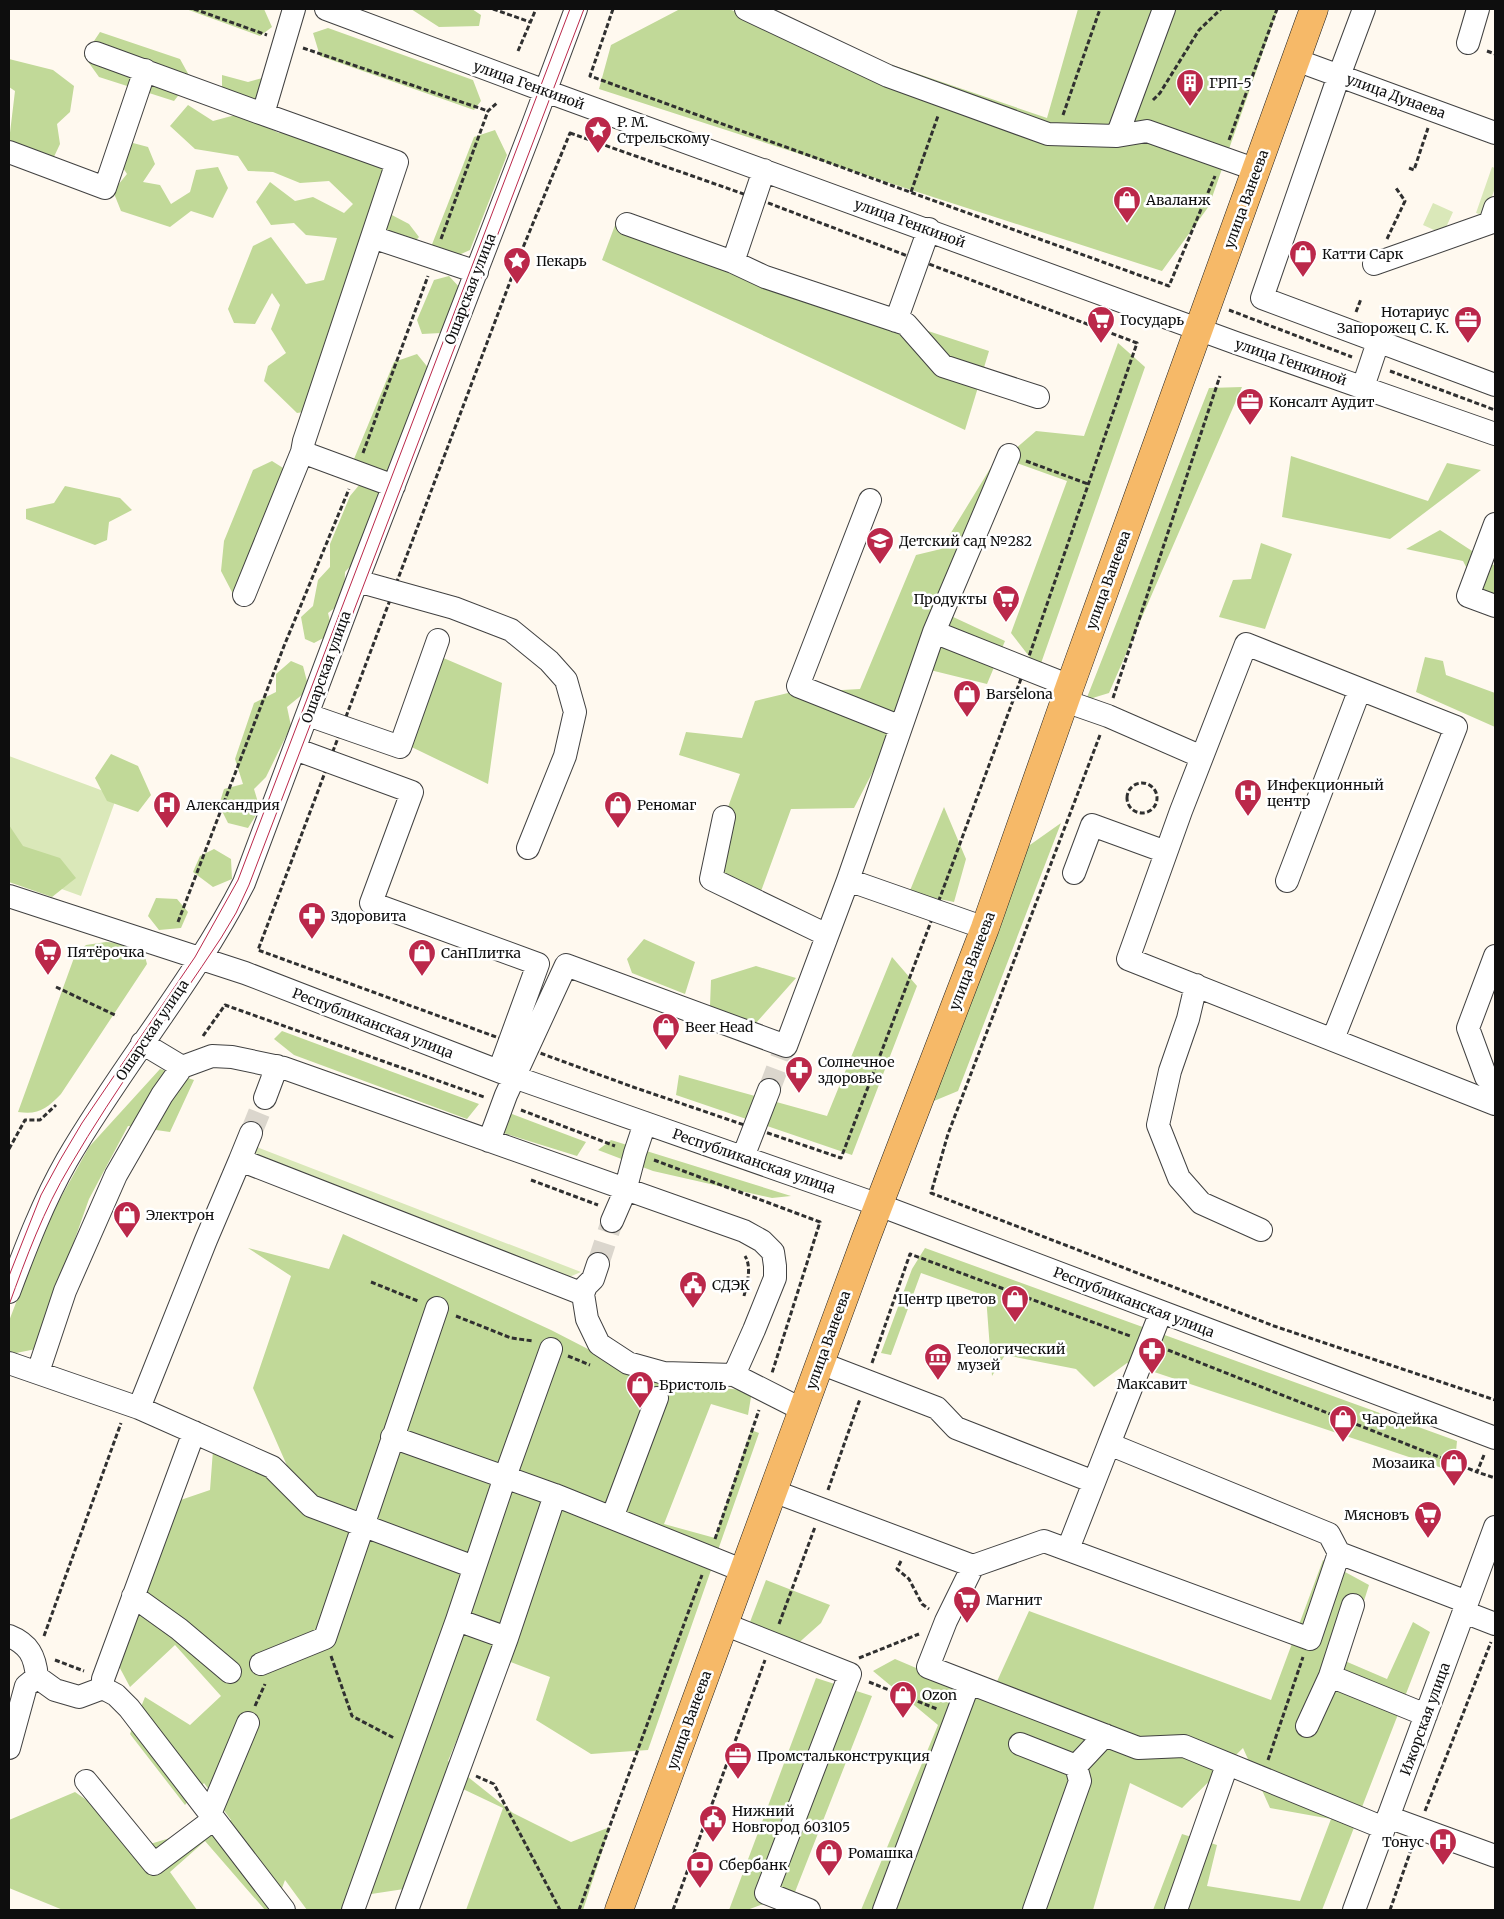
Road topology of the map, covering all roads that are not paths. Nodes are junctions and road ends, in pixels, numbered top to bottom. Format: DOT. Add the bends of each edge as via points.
graph roads {
  1 [pos="294,9"];
  2 [pos="326,9"];
  3 [pos="576,9"];
  4 [pos="746,9"];
  5 [pos="1164,9"];
  6 [pos="1314,9"];
  7 [pos="1364,9"];
  8 [pos="1478,9"];
  9 [pos="1468,43"];
  10 [pos="96,52"];
  11 [pos="1296,60"];
  12 [pos="145,70"];
  13 [pos="1339,75"];
  14 [pos="546,91"];
  15 [pos="262,114"];
  16 [pos="1495,133"];
  17 [pos="1117,136"];
  18 [pos="9,152"];
  19 [pos="764,170"];
  20 [pos="1257,170"];
  21 [pos="1495,208"];
  22 [pos="627,224"];
  23 [pos="929,229"];
  24 [pos="372,237"];
  25 [pos="733,262"];
  26 [pos="1374,264"];
  27 [pos="477,272"];
  28 [pos="896,321"];
  29 [pos="1199,329"];
  30 [pos="1378,342"];
  31 [pos="1495,385"];
  32 [pos="1363,387"];
  33 [pos="1038,397"];
  34 [pos="1495,434"];
  35 [pos="302,452"];
  36 [pos="1009,455"];
  37 [pos="394,486"];
  38 [pos="870,500"];
  39 [pos="1495,524"];
  40 [pos="357,581"];
  41 [pos="244,595"];
  42 [pos="1495,606"];
  43 [pos="934,632"];
  44 [pos="438,640"];
  45 [pos="1360,689"];
  46 [pos="1067,693"];
  47 [pos="308,715"];
  48 [pos="901,727"];
  49 [pos="295,749"];
  50 [pos="1202,757"];
  51 [pos="724,817"];
  52 [pos="528,848"];
  53 [pos="1166,852"];
  54 [pos="1074,873"];
  55 [pos="848,880"];
  56 [pos="1287,881"];
  57 [pos="9,896"];
  58 [pos="985,928"];
  59 [pos="827,935"];
  60 [pos="1495,956"];
  61 [pos="201,958"];
  62 [pos="1196,985"];
  63 [pos="1333,1039"];
  64 [pos="142,1043"];
  65 [pos="277,1066"];
  66 [pos="182,1067"];
  67 [pos="507,1074"];
  68 [pos="1495,1081"];
  69 [pos="769,1090"];
  70 [pos="265,1098"];
  71 [pos="1495,1104"];
  72 [pos="645,1123"];
  73 [pos="251,1133"];
  74 [pos="489,1141"];
  75 [pos="743,1157"];
  76 [pos="240,1160"];
  77 [pos="879,1205"];
  78 [pos="618,1207"];
  79 [pos="1261,1230"];
  80 [pos="598,1264"];
  81 [pos="9,1292"];
  82 [pos="583,1294"];
  83 [pos="436,1308"];
  84 [pos="1161,1312"];
  85 [pos="551,1349"];
  86 [pos="9,1363"];
  87 [pos="820,1363"];
  88 [pos="38,1372"];
  89 [pos="734,1375"];
  90 [pos="657,1398"];
  91 [pos="133,1406"];
  92 [pos="803,1410"];
  93 [pos="194,1432"];
  94 [pos="392,1437"];
  95 [pos="1495,1438"];
  96 [pos="1109,1444"];
  97 [pos="504,1477"];
  98 [pos="1094,1482"];
  99 [pos="773,1491"];
  100 [pos="555,1496"];
  101 [pos="612,1518"];
  102 [pos="362,1525"];
  103 [pos="1495,1527"];
  104 [pos="1068,1550"];
  105 [pos="1339,1553"];
  106 [pos="973,1566"];
  107 [pos="474,1567"];
  108 [pos="744,1571"];
  109 [pos="133,1596"];
  110 [pos="1353,1605"];
  111 [pos="1466,1607"];
  112 [pos="457,1620"];
  113 [pos="724,1624"];
  114 [pos="1494,1631"];
  115 [pos="9,1636"];
  116 [pos="507,1638"];
  117 [pos="269,1661"];
  118 [pos="230,1672"];
  119 [pos="1330,1676"];
  120 [pos="36,1677"];
  121 [pos="103,1683"];
  122 [pos="969,1683"];
  123 [pos="1426,1715"];
  124 [pos="248,1723"];
  125 [pos="1307,1726"];
  126 [pos="1105,1735"];
  127 [pos="1020,1744"];
  128 [pos="9,1748"];
  129 [pos="1227,1765"];
  130 [pos="1076,1766"];
  131 [pos="86,1781"];
  132 [pos="212,1816"];
  133 [pos="1386,1823"];
  134 [pos="1495,1856"];
  135 [pos="284,1910"];
  136 [pos="353,1910"];
  137 [pos="407,1910"];
  138 [pos="619,1910"];
  139 [pos="809,1910"];
  140 [pos="884,1910"];
  141 [pos="1034,1910"];
  142 [pos="1176,1910"];
  143 [pos="1354,1910"];
  1 -- 15 [label="street"];
  2 -- 14 [label="street, улица Генкиной"];
  3 -- 14 [label="street, Ошарская улица"];
  4 -- 17 [label="street" via="888,76 1048,134"];
  5 -- 17 [label="street"];
  6 -- 11 [label="main road, улица Ванеева"];
  7 -- 13 [label="street"];
  8 -- 9 [label="street"];
  10 -- 12 [label="street"];
  11 -- 13 [label="street, улица Дунаева"];
  11 -- 20 [label="main road, улица Ванеева"];
  12 -- 15 [label="street"];
  12 -- 18 [label="street" via="105,188"];
  13 -- 16 [label="street, улица Дунаева"];
  13 -- 30 [label="street" via="1262,298"];
  14 -- 19 [label="street, улица Генкиной"];
  14 -- 27 [label="street, Ошарская улица"];
  15 -- 24 [label="street" via="396,162"];
  17 -- 20 [label="street" via="1147,131"];
  19 -- 23 [label="street, улица Генкиной"];
  19 -- 25 [label="street"];
  20 -- 29 [label="main road, улица Ванеева"];
  21 -- 26 [label="street" via="1490,223"];
  22 -- 25 [label="street"];
  23 -- 28 [label="street"];
  23 -- 29 [label="street, улица Генкиной"];
  24 -- 27 [label="street"];
  24 -- 35 [label="street"];
  25 -- 28 [label="street" via="765,278"];
  27 -- 37 [label="street, Ошарская улица"];
  28 -- 33 [label="street" via="906,324 943,366"];
  29 -- 32 [label="street, улица Генкиной"];
  29 -- 46 [label="main road, улица Ванеева"];
  30 -- 31 [label="street"];
  30 -- 32 [label="street"];
  32 -- 34 [label="street, улица Генкиной"];
  35 -- 37 [label="street"];
  35 -- 41 [label="street"];
  36 -- 43 [label="street"];
  37 -- 40 [label="street, Ошарская улица"];
  38 -- 48 [label="street" via="798,686"];
  39 -- 42 [label="street" via="1468,596"];
  40 -- 47 [label="street, Ошарская улица"];
  40 -- 52 [label="street" via="454,608 511,630 549,661 566,680 574,712 566,756"];
  43 -- 46 [label="street" via="1025,668"];
  43 -- 48 [label="street"];
  44 -- 47 [label="street" via="400,747"];
  45 -- 50 [label="street" via="1246,644"];
  45 -- 56 [label="street"];
  45 -- 63 [label="street" via="1456,727"];
  46 -- 50 [label="street" via="1108,716"];
  46 -- 58 [label="main road, улица Ванеева"];
  47 -- 49 [label="street, Ошарская улица"];
  48 -- 55 [label="street"];
  49 -- 61 [label="street, Ошарская улица" via="244,883"];
  49 -- 67 [label="street" via="412,792 371,904 538,964"];
  50 -- 53 [label="street"];
  51 -- 59 [label="street" via="711,879"];
  53 -- 54 [label="street" via="1092,825"];
  53 -- 62 [label="street" via="1128,959"];
  55 -- 58 [label="street"];
  55 -- 59 [label="street"];
  57 -- 61 [label="street, Республиканская улица"];
  58 -- 77 [label="main road, улица Ванеева"];
  59 -- 67 [label="street" via="784,1050 566,965"];
  60 -- 68 [label="street" via="1468,1028 1486,1078"];
  61 -- 64 [label="street, Ошарская улица"];
  61 -- 67 [label="street, Республиканская улица"];
  62 -- 63 [label="street"];
  62 -- 79 [label="street" via="1170,1071 1158,1125 1179,1178 1201,1203"];
  63 -- 71 [label="street"];
  64 -- 66 [label="street"];
  64 -- 81 [label="street, Ошарская улица" via="59,1175 37,1220"];
  65 -- 66 [label="street" via="212,1056"];
  65 -- 70 [label="street"];
  65 -- 74 [label="street"];
  66 -- 88 [label="street" via="116,1175 65,1291"];
  67 -- 72 [label="street, Республиканская улица"];
  67 -- 74 [label="street" via="506,1095"];
  69 -- 75 [label="street"];
  72 -- 75 [label="street, Республиканская улица"];
  72 -- 78 [label="street"];
  73 -- 76 [label="street"];
  74 -- 78 [label="street"];
  75 -- 77 [label="street, Республиканская улица"];
  76 -- 82 [label="street"];
  76 -- 91 [label="street"];
  77 -- 84 [label="street, Республиканская улица"];
  77 -- 87 [label="main road, улица Ванеева"];
  78 -- 89 [label="street" via="744,1231 773,1252 775,1278"];
  80 -- 82 [label="street"];
  82 -- 89 [label="street" via="587,1319 599,1344 628,1363 664,1373"];
  83 -- 94 [label="street"];
  84 -- 95 [label="street, Республиканская улица"];
  84 -- 96 [label="street"];
  85 -- 97 [label="street"];
  86 -- 88 [label="street"];
  87 -- 92 [label="main road, улица Ванеева"];
  87 -- 98 [label="street" via="937,1408 956,1428"];
  88 -- 91 [label="street"];
  89 -- 92 [label="street"];
  90 -- 101 [label="street"];
  91 -- 93 [label="street"];
  92 -- 99 [label="main road, улица Ванеева"];
  93 -- 102 [label="street" via="272,1467 311,1506"];
  93 -- 109 [label="street"];
  94 -- 97 [label="street"];
  94 -- 102 [label="street"];
  96 -- 98 [label="street"];
  96 -- 105 [label="street" via="1329,1534"];
  97 -- 100 [label="street"];
  97 -- 107 [label="street"];
  98 -- 104 [label="street"];
  99 -- 106 [label="street"];
  99 -- 108 [label="main road, улица Ванеева"];
  100 -- 101 [label="street"];
  100 -- 116 [label="street"];
  101 -- 108 [label="street"];
  102 -- 107 [label="street"];
  102 -- 117 [label="street" via="325,1638"];
  103 -- 111 [label="street, Ижорская улица"];
  104 -- 105 [label="street" via="1310,1639"];
  104 -- 106 [label="street" via="1044,1541"];
  105 -- 111 [label="street"];
  106 -- 122 [label="street" via="928,1667"];
  107 -- 112 [label="street"];
  108 -- 113 [label="main road, улица Ванеева"];
  109 -- 118 [label="street"];
  109 -- 121 [label="street"];
  110 -- 119 [label="street"];
  111 -- 114 [label="street"];
  111 -- 123 [label="street, Ижорская улица"];
  112 -- 116 [label="street"];
  112 -- 136 [label="street"];
  113 -- 138 [label="main road, улица Ванеева"];
  113 -- 139 [label="street" via="841,1671 766,1893"];
  115 -- 120 [label="street" via="30,1650 36,1662"];
  116 -- 137 [label="street"];
  119 -- 123 [label="street"];
  119 -- 125 [label="street"];
  120 -- 121 [label="street" via="55,1690 79,1697"];
  120 -- 128 [label="street" via="26,1686"];
  121 -- 132 [label="street" via="129,1708"];
  122 -- 126 [label="street"];
  122 -- 140 [label="street"];
  123 -- 133 [label="street, Ижорская улица"];
  124 -- 132 [label="street"];
  126 -- 129 [label="street" via="1138,1748 1184,1746"];
  126 -- 130 [label="street"];
  127 -- 130 [label="street"];
  129 -- 133 [label="street"];
  129 -- 142 [label="street"];
  130 -- 141 [label="street" via="1080,1781"];
  131 -- 132 [label="street" via="154,1864"];
  132 -- 135 [label="street"];
  133 -- 134 [label="street" via="1418,1828"];
  133 -- 143 [label="street, Ижорская улица"];
}
